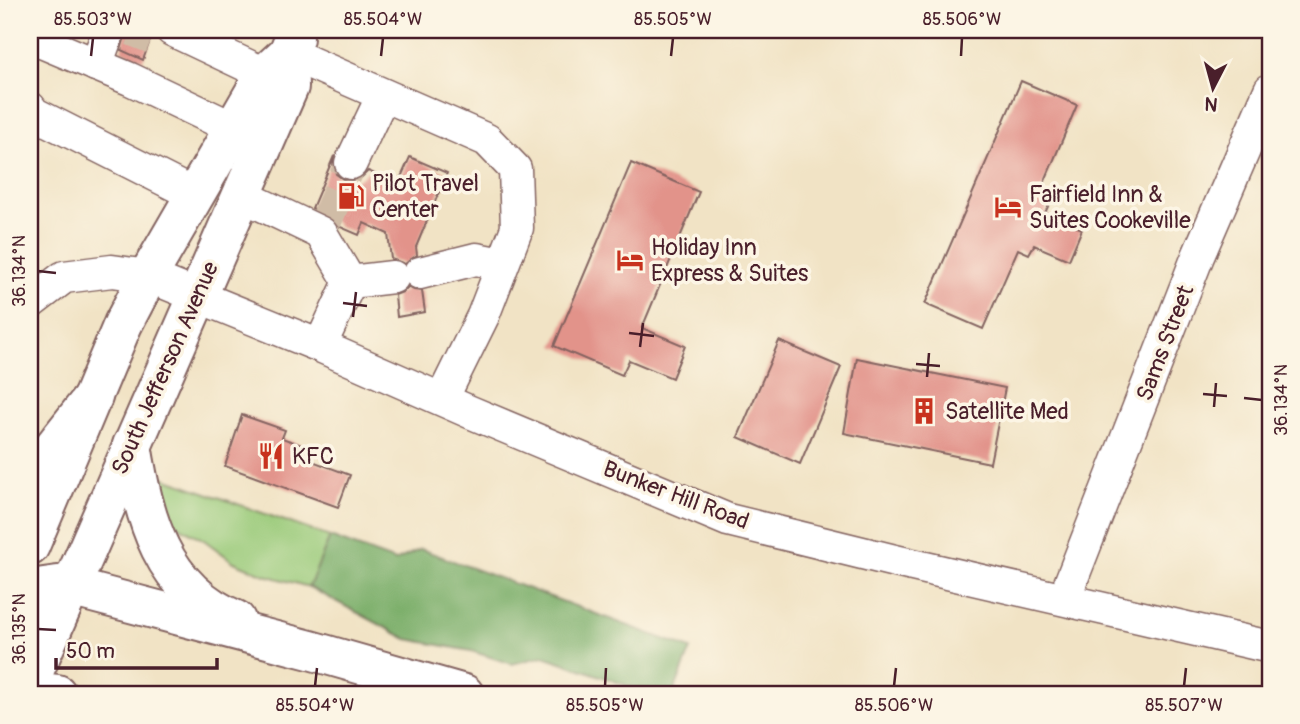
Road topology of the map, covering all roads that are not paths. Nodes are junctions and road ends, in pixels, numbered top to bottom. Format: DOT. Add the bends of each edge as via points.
graph roads {
  1 [pos="109,30"];
  2 [pos="165,32"];
  3 [pos="30,37"];
  4 [pos="284,52"];
  5 [pos="96,65"];
  6 [pos="1270,90"];
  7 [pos="383,95"];
  8 [pos="30,108"];
  9 [pos="233,128"];
  10 [pos="351,163"];
  11 [pos="195,195"];
  12 [pos="241,195"];
  13 [pos="502,264"];
  14 [pos="148,276"];
  15 [pos="351,282"];
  16 [pos="197,296"];
  17 [pos="30,303"];
  18 [pos="320,346"];
  19 [pos="93,397"];
  20 [pos="442,400"];
  21 [pos="132,445"];
  22 [pos="30,477"];
  23 [pos="30,546"];
  24 [pos="70,587"];
  25 [pos="30,589"];
  26 [pos="1064,598"];
  27 [pos="30,615"];
  28 [pos="1270,647"];
  29 [pos="310,650"];
  30 [pos="38,685"];
  31 [pos="464,694"];
  1 -- 5 [label="street"];
  2 -- 4 [label="street"];
  3 -- 5 [label="street"];
  4 -- 7 [label="street"];
  4 -- 9 [label="main road"];
  4 -- 12 [label="main road, South Jefferson Avenue" via="289,87"];
  5 -- 9 [label="street"];
  6 -- 26 [label="street, Sams Street" via="1198,256"];
  7 -- 10 [label="street"];
  7 -- 13 [label="street" via="487,140 514,169 517,228"];
  8 -- 11 [label="street"];
  9 -- 11 [label="main road"];
  11 -- 14 [label="main road"];
  12 -- 15 [label="street" via="323,227"];
  12 -- 16 [label="main road, South Jefferson Avenue"];
  13 -- 15 [label="street" via="476,259"];
  13 -- 20 [label="street"];
  14 -- 16 [label="street, Bunker Hill Road"];
  14 -- 17 [label="street, Bunker Hill Road" via="112,271 64,277"];
  14 -- 19 [label="main road"];
  15 -- 18 [label="street"];
  16 -- 18 [label="street, Bunker Hill Road"];
  16 -- 21 [label="main road, South Jefferson Avenue"];
  18 -- 20 [label="street, Bunker Hill Road"];
  19 -- 22 [label="main road"];
  19 -- 23 [label="main road"];
  20 -- 26 [label="street, Bunker Hill Road" via="728,520"];
  21 -- 24 [label="main road, South Jefferson Avenue"];
  21 -- 29 [label="main road" via="153,536 172,571 214,611"];
  24 -- 25 [label="main road"];
  24 -- 29 [label="main road"];
  24 -- 30 [label="main road, South Jefferson Avenue"];
  26 -- 28 [label="street, Bunker Hill Road"];
  27 -- 30 [label="main road" via="37,640"];
  29 -- 31 [label="main road"];
}
